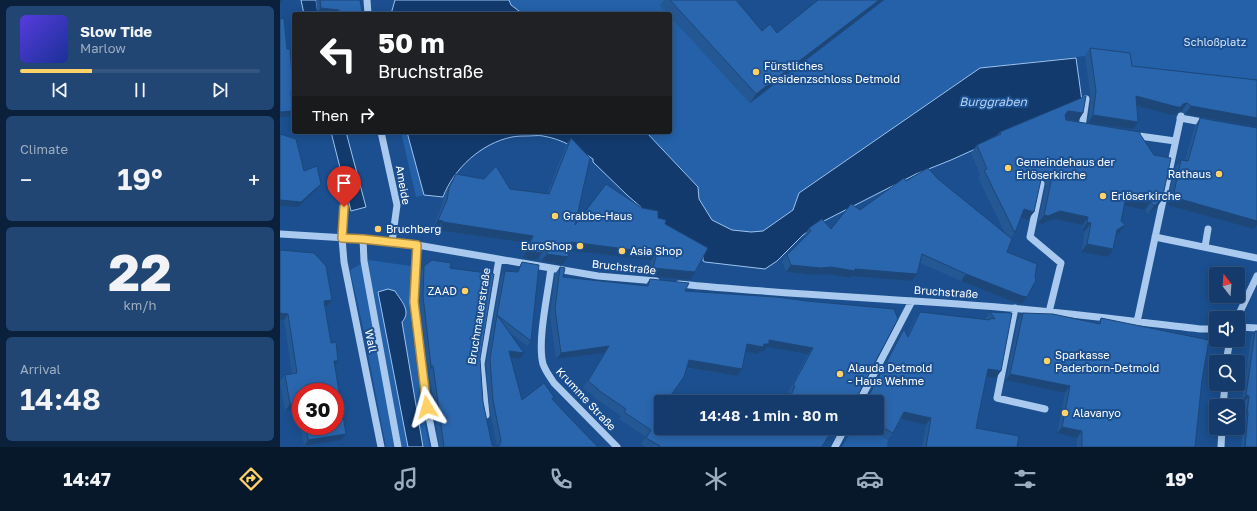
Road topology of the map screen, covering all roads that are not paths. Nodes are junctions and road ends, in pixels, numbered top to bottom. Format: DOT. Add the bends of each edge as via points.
graph roads {
  1 [pos="367,0"];
  2 [pos="368,12"];
  3 [pos="1086,99"];
  4 [pos="1217,124"];
  5 [pos="1090,128"];
  6 [pos="1121,133"];
  7 [pos="381,134"];
  8 [pos="1175,142"];
  9 [pos="1041,184"];
  10 [pos="344,207"];
  11 [pos="1208,229"];
  12 [pos="280,234"];
  13 [pos="1155,237"];
  14 [pos="342,238"];
  15 [pos="363,239"];
  16 [pos="392,242"];
  17 [pos="417,245"];
  18 [pos="1204,247"];
  19 [pos="1257,258"];
  20 [pos="498,259"];
  21 [pos="551,268"];
  22 [pos="1257,276"];
  23 [pos="912,301"];
  24 [pos="1015,308"];
  25 [pos="1240,311"];
  26 [pos="1049,312"];
  27 [pos="1137,322"];
  28 [pos="1245,328"];
  29 [pos="1257,328"];
  30 [pos="1209,329"];
  31 [pos="863,395"];
  32 [pos="1044,409"];
  33 [pos="487,424"];
  34 [pos="842,435"];
  35 [pos="1222,435"];
  36 [pos="381,447"];
  37 [pos="398,447"];
  38 [pos="435,447"];
  39 [pos="617,447"];
  40 [pos="836,447"];
  41 [pos="1221,447"];
  1 -- 2 [label="street"];
  3 -- 5 [label="street" via="1079,126"];
  4 -- 8 [label="street" via="1180,117"];
  6 -- 8 [label="street"];
  7 -- 16 [label="street, Ameide" via="397,205"];
  8 -- 13 [label="street"];
  9 -- 26 [label="street" via="1030,237 1061,263"];
  10 -- 14 [label="street, Wall"];
  11 -- 18 [label="street"];
  12 -- 14 [label="street, Bruchstraße"];
  13 -- 18 [label="street"];
  13 -- 27 [label="street"];
  14 -- 15 [label="street, Bruchstraße"];
  14 -- 36 [label="street, Wall" via="344,262"];
  15 -- 16 [label="street, Bruchstraße"];
  15 -- 37 [label="street, Wall" via="364,261"];
  16 -- 17 [label="street, Bruchstraße"];
  17 -- 20 [label="street, Bruchstraße"];
  17 -- 38 [label="street" via="414,302 427,407"];
  18 -- 19 [label="street"];
  20 -- 21 [label="street, Bruchstraße"];
  20 -- 33 [label="street, Bruchmauerstraße" via="481,364"];
  21 -- 23 [label="street, Bruchstraße" via="598,276 752,291"];
  21 -- 39 [label="street, Krumme Straße" via="543,327 542,355 546,372"];
  22 -- 25 [label="street"];
  23 -- 24 [label="street, Bruchstraße"];
  23 -- 31 [label="street"];
  24 -- 26 [label="street, Bruchstraße"];
  24 -- 32 [label="street" via="997,398"];
  26 -- 27 [label="street, Bruchstraße"];
  27 -- 30 [label="street, Bruchstraße"];
  28 -- 29 [label="street"];
  34 -- 40 [label="street"];
  35 -- 41 [label="street"];
}
